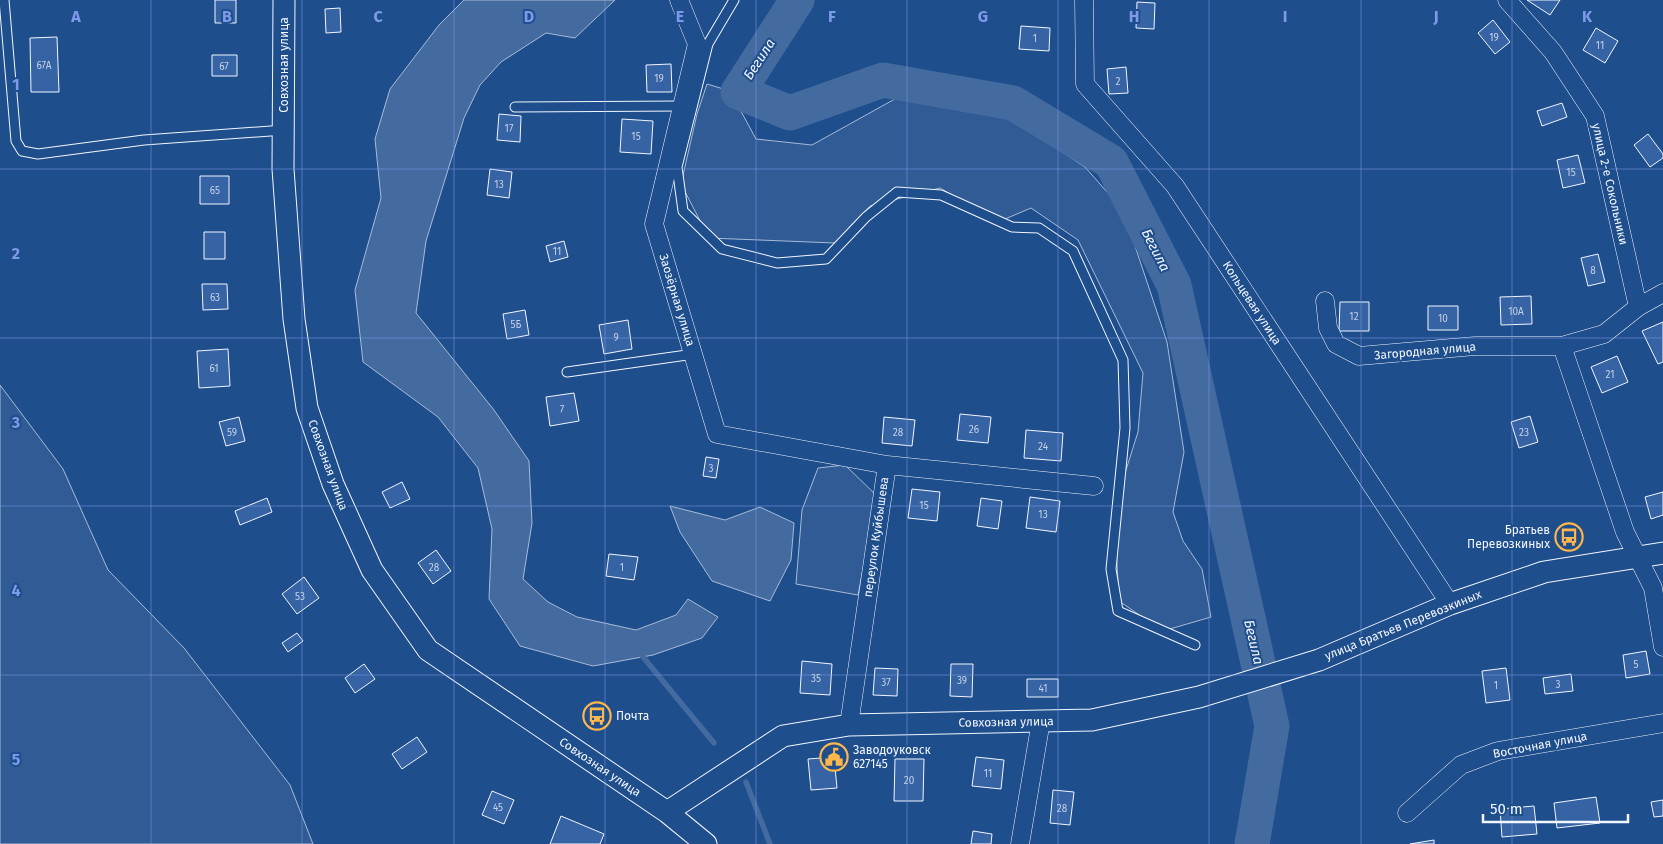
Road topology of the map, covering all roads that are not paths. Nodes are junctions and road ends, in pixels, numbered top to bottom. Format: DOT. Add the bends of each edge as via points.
graph roads {
  1 [pos="4,0"];
  2 [pos="284,0"];
  3 [pos="679,0"];
  4 [pos="734,0"];
  5 [pos="1084,0"];
  6 [pos="1507,0"];
  7 [pos="682,106"];
  8 [pos="515,107"];
  9 [pos="284,130"];
  10 [pos="1663,293"];
  11 [pos="1325,301"];
  12 [pos="1638,307"];
  13 [pos="1562,346"];
  14 [pos="694,354"];
  15 [pos="567,372"];
  16 [pos="887,465"];
  17 [pos="1094,486"];
  18 [pos="1663,552"];
  19 [pos="1637,558"];
  20 [pos="1450,604"];
  21 [pos="1195,645"];
  22 [pos="1663,647"];
  23 [pos="1216,692"];
  24 [pos="1041,721"];
  25 [pos="1663,723"];
  26 [pos="849,725"];
  27 [pos="667,812"];
  28 [pos="1407,813"];
  29 [pos="706,844"];
  30 [pos="1020,844"];
  1 -- 9 [label="lane" via="16,141 22,151 38,154 144,140"];
  2 -- 9 [label="street, Совхозная улица"];
  3 -- 7 [label="street, Заозёрная улица" via="697,44"];
  4 -- 21 [label="lane" via="708,44 677,167 683,211 722,248 777,263 826,259 866,217 897,192 941,195 1012,227 1039,228 1073,251 1123,360 1125,428 1111,569 1118,611"];
  5 -- 20 [label="street, Кольцевая улица" via="1085,84 1175,186"];
  6 -- 12 [label="street, улица 2-е Сокольники" via="1553,52 1595,116"];
  7 -- 8 [label="lane"];
  7 -- 14 [label="street, Заозёрная улица" via="654,224"];
  9 -- 27 [label="street, Совхозная улица" via="283,170 294,319 307,408 333,484 372,570 428,650"];
  10 -- 12 [label="street, Загородная улица"];
  11 -- 13 [label="street, Загородная улица" via="1328,328 1336,344 1359,356 1475,346"];
  12 -- 13 [label="street, Загородная улица" via="1604,334"];
  13 -- 19 [label="street" via="1624,532"];
  14 -- 15 [label="lane"];
  14 -- 16 [label="street, Заозёрная улица" via="718,434"];
  16 -- 17 [label="street, переулок Куйбышева"];
  16 -- 26 [label="street, переулок Куйбышева"];
  18 -- 19 [label="street, улица Братьев Перевозкиных"];
  19 -- 20 [label="street, улица Братьев Перевозкиных" via="1544,572"];
  19 -- 22 [label="street" via="1653,588"];
  20 -- 23 [label="street, улица Братьев Перевозкиных" via="1319,660"];
  23 -- 24 [label="street, Совхозная улица" via="1092,720"];
  24 -- 26 [label="street, Совхозная улица"];
  24 -- 30 [label="street"];
  25 -- 28 [label="street, Восточная улица" via="1498,751 1461,764"];
  26 -- 27 [label="street, Совхозная улица" via="783,736"];
  27 -- 29 [label="street, Совхозная улица"];
}
